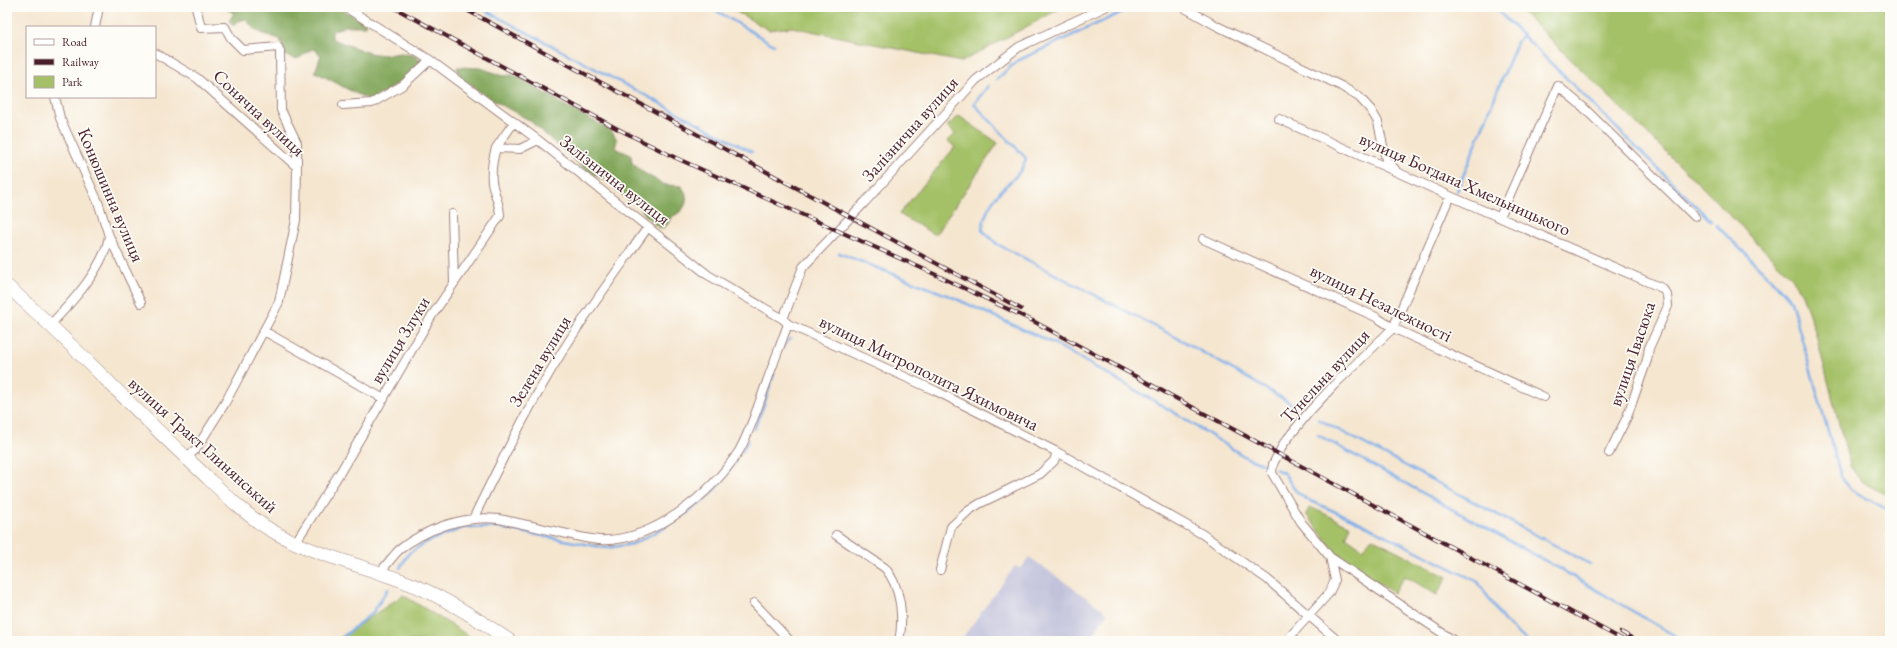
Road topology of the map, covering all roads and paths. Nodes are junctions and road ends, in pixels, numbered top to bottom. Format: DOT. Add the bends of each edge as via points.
graph roads {
  1 [pos="99,7"];
  2 [pos="196,7"];
  3 [pos="345,7"];
  4 [pos="1105,7"];
  5 [pos="1183,7"];
  6 [pos="95,26"];
  7 [pos="156,53"];
  8 [pos="430,60"];
  9 [pos="55,98"];
  10 [pos="344,105"];
  11 [pos="1279,119"];
  12 [pos="514,122"];
  13 [pos="538,140"];
  14 [pos="496,148"];
  15 [pos="297,167"];
  16 [pos="1398,173"];
  17 [pos="1450,196"];
  18 [pos="452,214"];
  19 [pos="1500,217"];
  20 [pos="1695,217"];
  21 [pos="648,227"];
  22 [pos="109,236"];
  23 [pos="1203,239"];
  24 [pos="1640,277"];
  25 [pos="454,282"];
  26 [pos="7,286"];
  27 [pos="141,303"];
  28 [pos="786,321"];
  29 [pos="50,324"];
  30 [pos="1393,328"];
  31 [pos="264,331"];
  32 [pos="1544,397"];
  33 [pos="384,399"];
  34 [pos="1057,452"];
  35 [pos="1609,453"];
  36 [pos="186,458"];
  37 [pos="473,519"];
  38 [pos="836,535"];
  39 [pos="295,543"];
  40 [pos="1330,557"];
  41 [pos="940,570"];
  42 [pos="380,573"];
  43 [pos="754,603"];
  44 [pos="1309,615"];
  45 [pos="510,641"];
  46 [pos="790,641"];
  47 [pos="899,641"];
  48 [pos="1286,641"];
  49 [pos="1338,641"];
  50 [pos="1454,641"];
  1 -- 6 [label="street"];
  2 -- 15 [label="street" via="201,28 225,27 231,38 243,50 278,47 281,110 297,143"];
  3 -- 8 [label="street, Залізнична вулиця"];
  4 -- 28 [label="street, Залізнична вулиця" via="1019,47 976,80 803,267"];
  5 -- 16 [label="street" via="1341,86 1358,97 1371,110 1378,122 1386,160"];
  7 -- 15 [label="street, Сонячна вулиця" via="197,78"];
  8 -- 10 [label="street" via="403,85 372,103"];
  8 -- 12 [label="street, Залізнична вулиця"];
  9 -- 22 [label="street, Конюшинна вулиця" via="60,118 98,202"];
  11 -- 16 [label="street, вулиця Богдана Хмельницького"];
  12 -- 13 [label="street, Залізнична вулиця"];
  12 -- 14 [label="street, вулиця Злуки"];
  13 -- 14 [label="street" via="520,149"];
  13 -- 21 [label="street, Залізнична вулиця"];
  14 -- 25 [label="street, вулиця Злуки" via="492,182 500,216"];
  15 -- 31 [label="street, Сонячна вулиця" via="296,220 279,302"];
  16 -- 17 [label="street, вулиця Богдана Хмельницького"];
  17 -- 19 [label="street, вулиця Богдана Хмельницького"];
  17 -- 30 [label="street, Тунельна вулиця"];
  18 -- 25 [label="street"];
  19 -- 20 [label="street" via="1558,86 1582,106"];
  19 -- 24 [label="street, вулиця Богдана Хмельницького"];
  21 -- 28 [label="street, Залізнична вулиця" via="708,275"];
  21 -- 37 [label="street, Зелена вулиця" via="608,282 544,382 498,466"];
  22 -- 27 [label="street, Конюшинна вулиця"];
  22 -- 29 [label="street" via="100,260 84,285"];
  23 -- 30 [label="street, вулиця Незалежності" via="1369,313"];
  24 -- 35 [label="street, вулиця Івасюка" via="1662,288 1667,295 1668,306 1649,348 1627,416"];
  25 -- 33 [label="street, вулиця Злуки"];
  26 -- 29 [label="main road, вулиця Тракт Глинянський"];
  28 -- 34 [label="street, вулиця Митрополита Яхимовича" via="936,391"];
  28 -- 37 [label="street, Залізнична вулиця" via="740,449 715,482 696,500 665,521 643,532 622,538 599,540 497,519"];
  29 -- 36 [label="main road, вулиця Тракт Глинянський"];
  30 -- 32 [label="street, вулиця Незалежності"];
  30 -- 40 [label="street, Тунельна вулиця" via="1309,412 1272,464 1272,473 1302,522"];
  31 -- 33 [label="street"];
  31 -- 36 [label="street, Сонячна вулиця" via="225,403 196,449"];
  33 -- 39 [label="street, вулиця Злуки"];
  34 -- 41 [label="street" via="1054,461 1040,474 979,504 951,528"];
  34 -- 44 [label="street, вулиця Митрополита Яхимовича" via="1202,534 1267,579"];
  36 -- 39 [label="main road, вулиця Тракт Глинянський" via="246,514"];
  37 -- 42 [label="street, Залізнична вулиця" via="446,525 418,536 398,551"];
  38 -- 47 [label="street" via="885,568 891,576 901,610"];
  39 -- 42 [label="main road, вулиця Тракт Глинянський"];
  40 -- 44 [label="street" via="1335,580 1333,587"];
  40 -- 50 [label="street"];
  42 -- 45 [label="main road, вулиця Тракт Глинянський" via="418,587"];
  43 -- 46 [label="street"];
  44 -- 48 [label="street"];
  44 -- 49 [label="street, вулиця Митрополита Яхимовича"];
}
